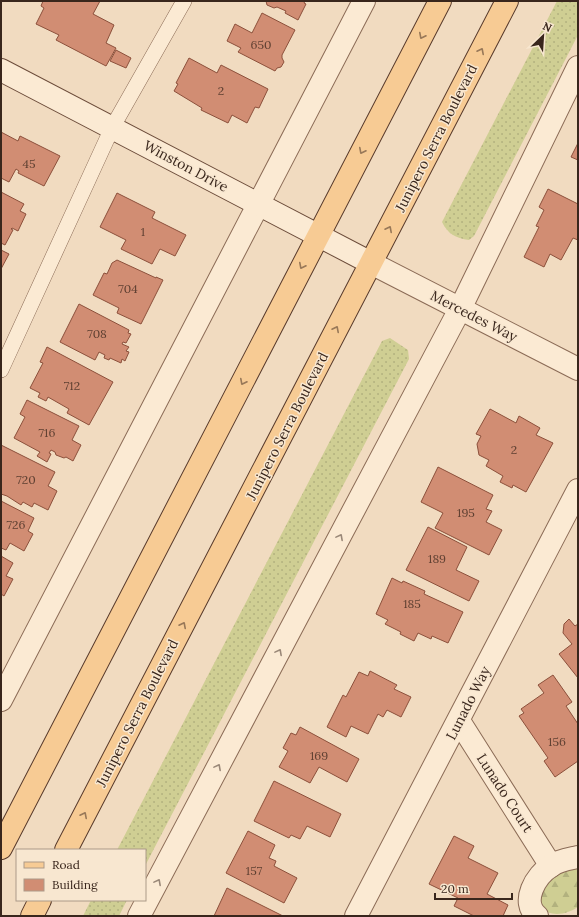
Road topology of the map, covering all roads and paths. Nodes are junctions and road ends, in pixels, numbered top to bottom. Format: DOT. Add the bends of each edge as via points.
graph roads {
  1 [pos="184,1"];
  2 [pos="364,1"];
  3 [pos="440,1"];
  4 [pos="507,1"];
  5 [pos="578,67"];
  6 [pos="1,70"];
  7 [pos="112,128"];
  8 [pos="259,205"];
  9 [pos="318,236"];
  10 [pos="371,263"];
  11 [pos="460,309"];
  12 [pos="578,369"];
  13 [pos="1,370"];
  14 [pos="578,490"];
  15 [pos="4,690"];
  16 [pos="458,721"];
  17 [pos="1,848"];
  18 [pos="67,849"];
  19 [pos="578,857"];
  20 [pos="551,866"];
  21 [pos="40,901"];
  22 [pos="32,916"];
  23 [pos="139,916"];
  24 [pos="356,916"];
  25 [pos="537,916"];
  1 -- 7 [label="lane"];
  2 -- 8 [label="street"];
  3 -- 9 [label="main road, one-way"];
  10 -- 4 [label="main road, Junipero Serra Boulevard, one-way"];
  5 -- 11 [label="street"];
  6 -- 7 [label="street, Winston Drive"];
  7 -- 8 [label="street, Winston Drive"];
  7 -- 13 [label="lane"];
  8 -- 9 [label="street, Winston Drive"];
  8 -- 15 [label="street"];
  9 -- 10 [label="street, Winston Drive"];
  9 -- 17 [label="main road, one-way"];
  10 -- 11 [label="street, Mercedes Way"];
  18 -- 10 [label="main road, Junipero Serra Boulevard, one-way"];
  11 -- 12 [label="street, Mercedes Way"];
  23 -- 11 [label="street, one-way"];
  14 -- 16 [label="street, Lunado Way"];
  16 -- 20 [label="street, Lunado Court"];
  16 -- 24 [label="street, Lunado Way"];
  19 -- 20 [label="street" via="565,859"];
  20 -- 25 [label="street" via="540,875 529,900"];
  21 -- 22 [label="main road"];
}
